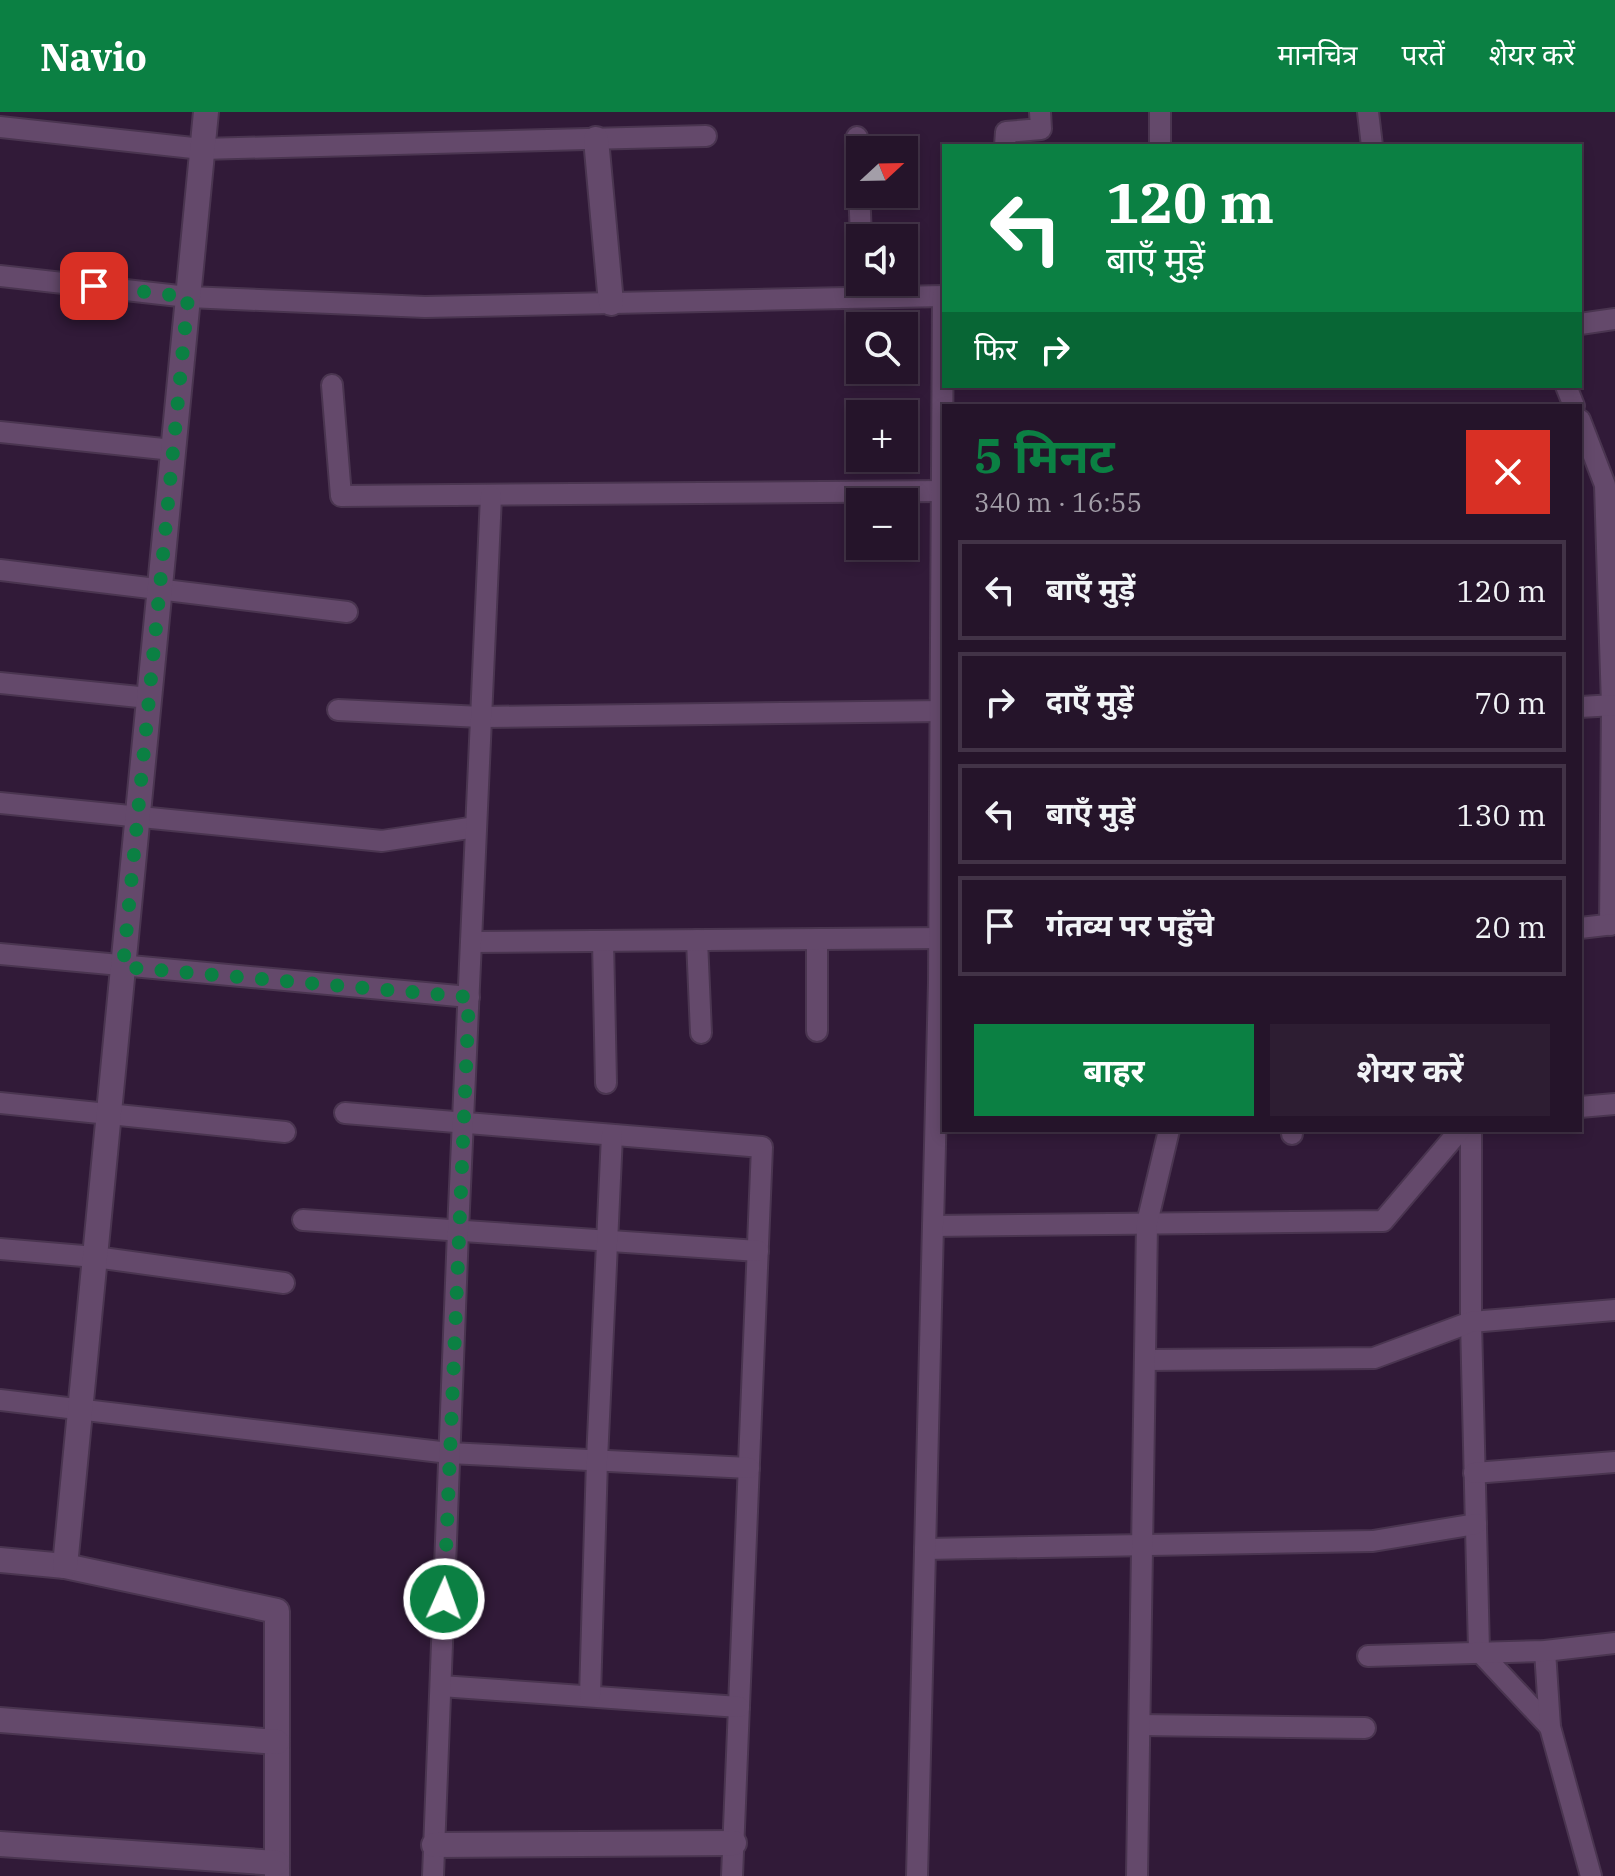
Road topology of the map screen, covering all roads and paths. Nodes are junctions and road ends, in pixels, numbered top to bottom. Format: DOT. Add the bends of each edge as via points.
graph roads {
  1 [pos="206,112"];
  2 [pos="1040,112"];
  3 [pos="1160,112"];
  4 [pos="1368,112"];
  5 [pos="24,120"];
  6 [pos="0,127"];
  7 [pos="706,136"];
  8 [pos="596,139"];
  9 [pos="1005,144"];
  10 [pos="1160,144"];
  11 [pos="1372,144"];
  12 [pos="202,149"];
  13 [pos="0,276"];
  14 [pos="846,291"];
  15 [pos="918,294"];
  16 [pos="942,296"];
  17 [pos="188,297"];
  18 [pos="611,303"];
  19 [pos="1615,319"];
  20 [pos="1582,324"];
  21 [pos="332,385"];
  22 [pos="1582,425"];
  23 [pos="0,432"];
  24 [pos="173,450"];
  25 [pos="942,491"];
  26 [pos="491,496"];
  27 [pos="0,570"];
  28 [pos="160,589"];
  29 [pos="347,612"];
  30 [pos="0,683"];
  31 [pos="149,698"];
  32 [pos="1614,705"];
  33 [pos="1582,707"];
  34 [pos="338,710"];
  35 [pos="942,711"];
  36 [pos="481,717"];
  37 [pos="0,803"];
  38 [pos="138,815"];
  39 [pos="476,827"];
  40 [pos="1613,925"];
  41 [pos="1582,928"];
  42 [pos="942,938"];
  43 [pos="817,939"];
  44 [pos="697,940"];
  45 [pos="603,941"];
  46 [pos="471,942"];
  47 [pos="0,954"];
  48 [pos="123,967"];
  49 [pos="469,997"];
  50 [pos="817,1031"];
  51 [pos="701,1033"];
  52 [pos="606,1083"];
  53 [pos="0,1103"];
  54 [pos="1615,1104"];
  55 [pos="1582,1107"];
  56 [pos="109,1113"];
  57 [pos="345,1113"];
  58 [pos="463,1123"];
  59 [pos="285,1132"];
  60 [pos="1169,1132"];
  61 [pos="1458,1132"];
  62 [pos="1471,1132"];
  63 [pos="612,1135"];
  64 [pos="303,1220"];
  65 [pos="1147,1223"];
  66 [pos="933,1226"];
  67 [pos="458,1231"];
  68 [pos="608,1241"];
  69 [pos="0,1249"];
  70 [pos="758,1251"];
  71 [pos="95,1257"];
  72 [pos="284,1283"];
  73 [pos="1615,1310"];
  74 [pos="1471,1322"];
  75 [pos="1145,1360"];
  76 [pos="0,1400"];
  77 [pos="81,1407"];
  78 [pos="449,1453"];
  79 [pos="597,1460"];
  80 [pos="1615,1462"];
  81 [pos="749,1468"];
  82 [pos="1474,1473"];
  83 [pos="1476,1524"];
  84 [pos="1142,1545"];
  85 [pos="925,1549"];
  86 [pos="0,1560"];
  87 [pos="65,1566"];
  88 [pos="1615,1643"];
  89 [pos="1479,1651"];
  90 [pos="1545,1651"];
  91 [pos="1368,1656"];
  92 [pos="441,1686"];
  93 [pos="590,1696"];
  94 [pos="739,1707"];
  95 [pos="0,1720"];
  96 [pos="1140,1725"];
  97 [pos="1550,1727"];
  98 [pos="1365,1728"];
  99 [pos="277,1742"];
  100 [pos="734,1843"];
  101 [pos="0,1844"];
  102 [pos="434,1845"];
  103 [pos="277,1869"];
  104 [pos="433,1876"];
  105 [pos="732,1876"];
  106 [pos="917,1876"];
  107 [pos="1137,1876"];
  108 [pos="1591,1876"];
  1 -- 12 [label="street"];
  2 -- 9 [label="lane" via="1041,129 1006,132"];
  3 -- 10 [label="lane"];
  4 -- 11 [label="lane"];
  5 -- 6 [label="lane"];
  5 -- 12 [label="lane"];
  7 -- 8 [label="lane"];
  8 -- 12 [label="lane"];
  8 -- 18 [label="street"];
  12 -- 17 [label="street"];
  13 -- 17 [label="lane"];
  14 -- 18 [label="lane"];
  15 -- 16 [label="lane"];
  17 -- 18 [label="lane" via="425,307"];
  17 -- 24 [label="street"];
  19 -- 20 [label="lane"];
  21 -- 26 [label="lane" via="341,496"];
  22 -- 32 [label="lane" via="1605,485"];
  23 -- 24 [label="lane"];
  24 -- 28 [label="street"];
  25 -- 26 [label="lane"];
  26 -- 36 [label="lane"];
  27 -- 28 [label="lane"];
  28 -- 29 [label="lane"];
  28 -- 31 [label="street"];
  30 -- 31 [label="lane"];
  31 -- 38 [label="street"];
  32 -- 33 [label="lane"];
  32 -- 40 [label="lane"];
  34 -- 36 [label="lane"];
  35 -- 36 [label="lane"];
  35 -- 42 [label="lane"];
  36 -- 39 [label="lane"];
  37 -- 38 [label="lane"];
  38 -- 39 [label="lane" via="382,841"];
  38 -- 48 [label="street"];
  39 -- 46 [label="lane"];
  40 -- 41 [label="lane"];
  42 -- 43 [label="lane"];
  42 -- 66 [label="lane"];
  43 -- 44 [label="lane"];
  43 -- 50 [label="lane"];
  44 -- 45 [label="lane"];
  44 -- 51 [label="lane"];
  45 -- 46 [label="lane"];
  45 -- 52 [label="lane"];
  46 -- 49 [label="lane"];
  47 -- 48 [label="lane"];
  48 -- 49 [label="lane"];
  48 -- 56 [label="street"];
  49 -- 58 [label="lane"];
  53 -- 56 [label="lane"];
  54 -- 55 [label="lane"];
  56 -- 59 [label="lane"];
  56 -- 71 [label="street"];
  57 -- 58 [label="lane"];
  58 -- 63 [label="lane"];
  58 -- 67 [label="lane"];
  60 -- 65 [label="lane"];
  61 -- 65 [label="lane" via="1383,1221"];
  62 -- 74 [label="lane"];
  63 -- 68 [label="lane"];
  63 -- 70 [label="lane" via="762,1147"];
  64 -- 67 [label="lane"];
  65 -- 66 [label="lane"];
  65 -- 75 [label="lane"];
  66 -- 85 [label="lane"];
  67 -- 68 [label="lane"];
  67 -- 78 [label="lane"];
  68 -- 70 [label="lane"];
  68 -- 79 [label="lane"];
  69 -- 71 [label="lane"];
  70 -- 81 [label="lane"];
  71 -- 72 [label="lane"];
  71 -- 77 [label="street"];
  73 -- 74 [label="lane"];
  74 -- 75 [label="lane" via="1374,1358"];
  74 -- 82 [label="lane"];
  75 -- 84 [label="lane"];
  76 -- 77 [label="lane"];
  77 -- 78 [label="lane"];
  77 -- 87 [label="street"];
  78 -- 79 [label="lane"];
  78 -- 92 [label="lane"];
  79 -- 81 [label="lane"];
  79 -- 93 [label="lane"];
  80 -- 82 [label="lane"];
  81 -- 94 [label="lane"];
  82 -- 83 [label="lane"];
  83 -- 84 [label="lane" via="1373,1541"];
  83 -- 89 [label="lane"];
  84 -- 85 [label="lane"];
  84 -- 96 [label="lane"];
  85 -- 106 [label="lane"];
  86 -- 87 [label="street"];
  87 -- 99 [label="street" via="277,1611"];
  88 -- 90 [label="lane"];
  89 -- 90 [label="lane"];
  89 -- 91 [label="lane"];
  89 -- 97 [label="lane"];
  90 -- 97 [label="lane"];
  92 -- 93 [label="lane"];
  92 -- 102 [label="lane"];
  93 -- 94 [label="lane"];
  94 -- 100 [label="lane"];
  95 -- 99 [label="street"];
  96 -- 98 [label="lane"];
  96 -- 107 [label="lane"];
  97 -- 108 [label="lane"];
  99 -- 103 [label="street"];
  100 -- 102 [label="street"];
  100 -- 105 [label="lane"];
  101 -- 103 [label="street"];
  102 -- 104 [label="lane"];
}
